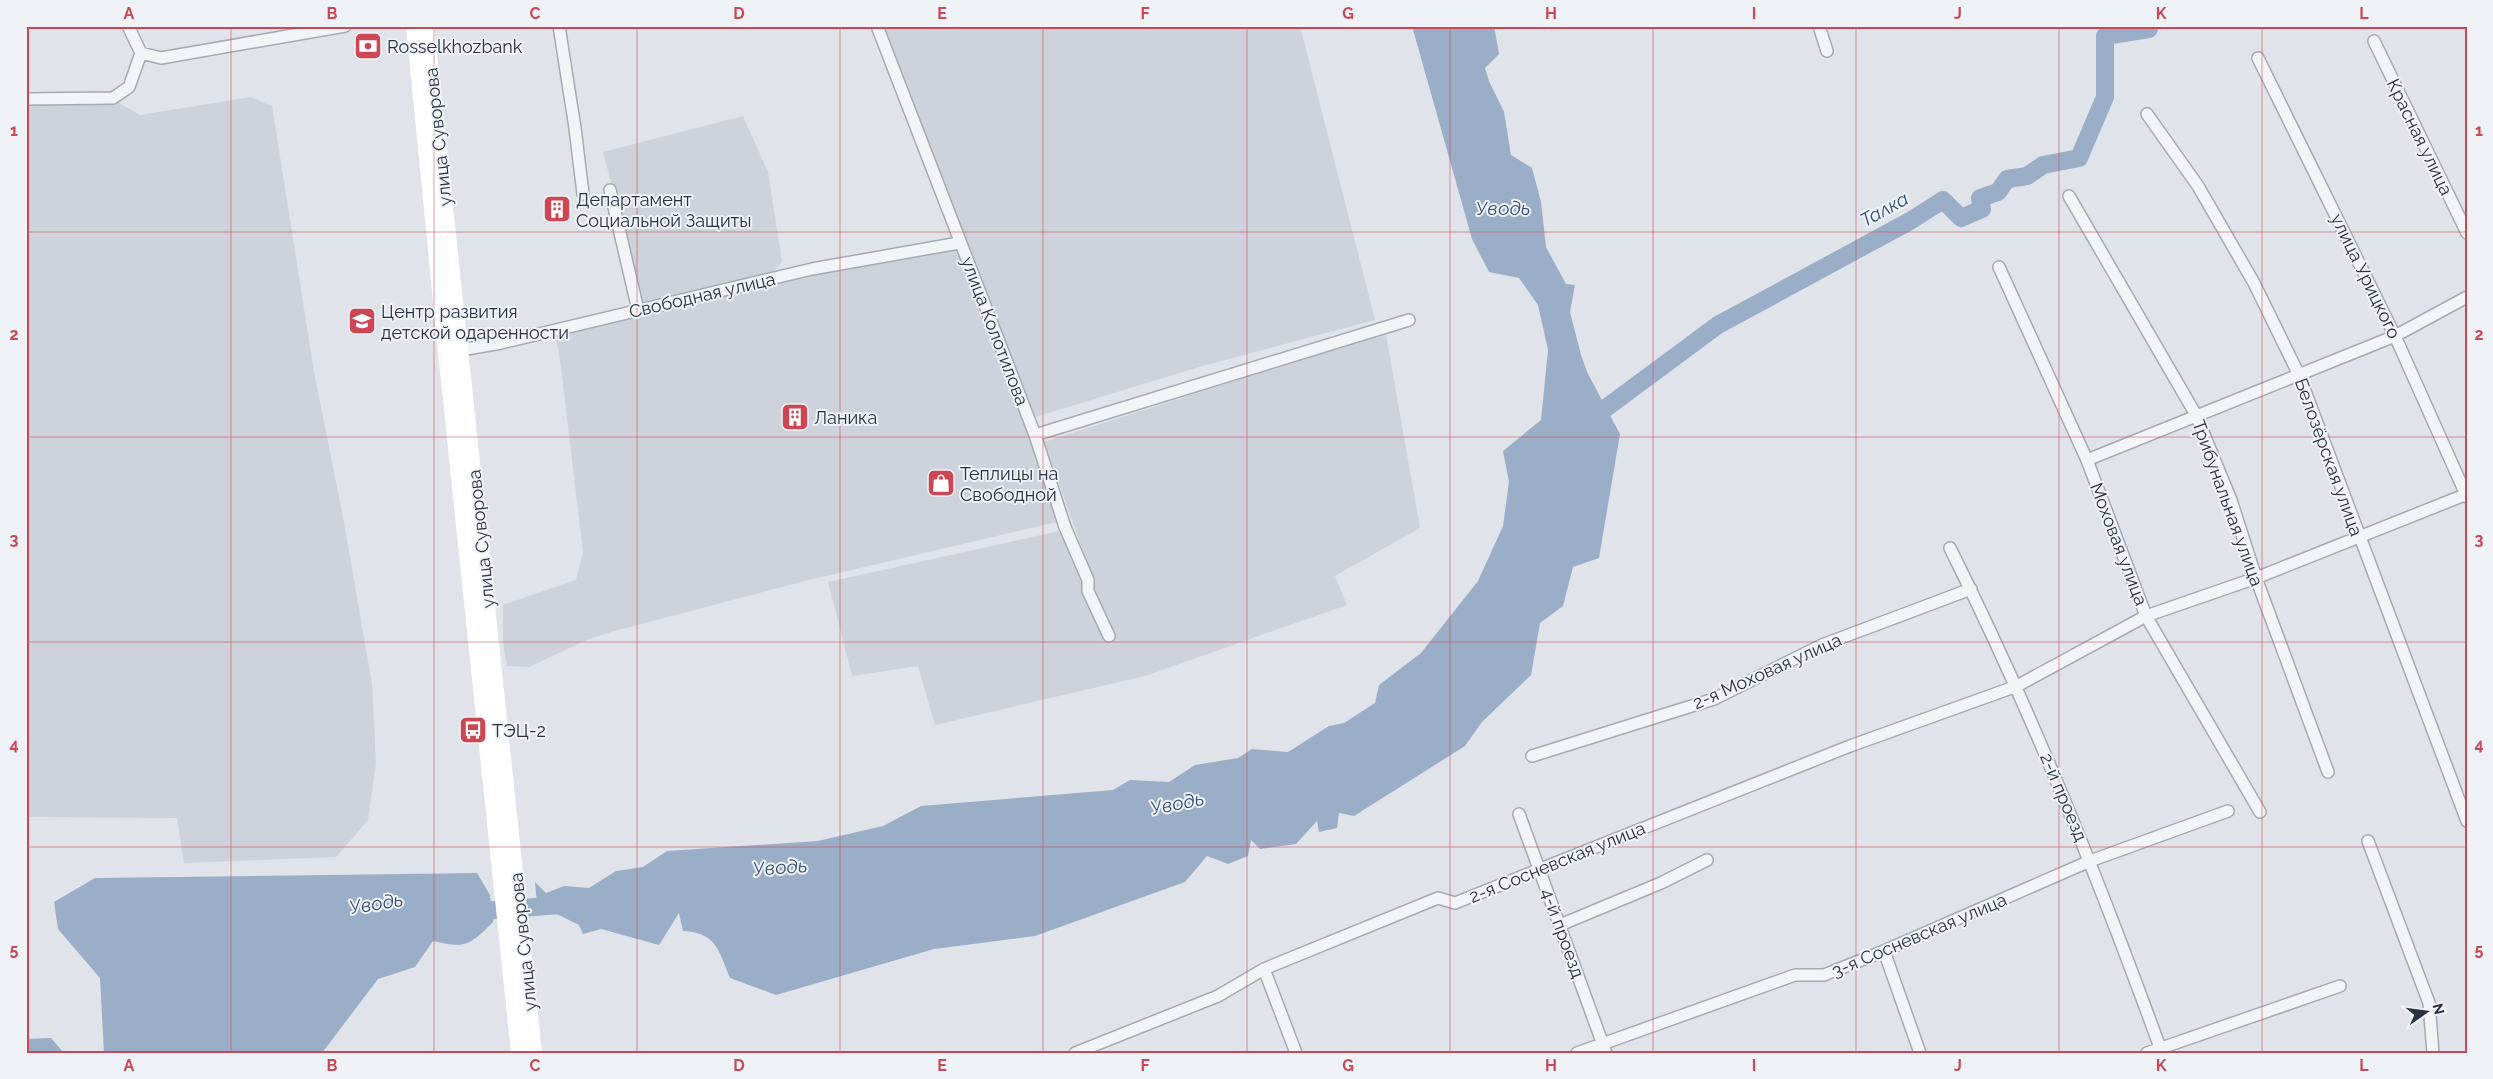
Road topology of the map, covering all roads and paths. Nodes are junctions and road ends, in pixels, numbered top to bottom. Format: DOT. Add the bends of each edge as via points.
graph roads {
  1 [pos="128,26"];
  2 [pos="346,26"];
  3 [pos="414,26"];
  4 [pos="426,26"];
  5 [pos="559,26"];
  6 [pos="877,26"];
  7 [pos="1819,26"];
  8 [pos="2374,40"];
  9 [pos="1827,51"];
  10 [pos="140,53"];
  11 [pos="2258,58"];
  12 [pos="26,99"];
  13 [pos="2147,114"];
  14 [pos="610,190"];
  15 [pos="583,194"];
  16 [pos="2069,196"];
  17 [pos="2467,233"];
  18 [pos="959,242"];
  19 [pos="1999,267"];
  20 [pos="2467,297"];
  21 [pos="638,310"];
  22 [pos="1410,320"];
  23 [pos="2395,336"];
  24 [pos="454,351"];
  25 [pos="2299,375"];
  26 [pos="2196,415"];
  27 [pos="1035,435"];
  28 [pos="2088,460"];
  29 [pos="2466,495"];
  30 [pos="2359,538"];
  31 [pos="1950,548"];
  32 [pos="2256,578"];
  33 [pos="1971,589"];
  34 [pos="2146,616"];
  35 [pos="1109,636"];
  36 [pos="2017,686"];
  37 [pos="1532,756"];
  38 [pos="2328,772"];
  39 [pos="2228,811"];
  40 [pos="2260,812"];
  41 [pos="1519,814"];
  42 [pos="2467,821"];
  43 [pos="2368,841"];
  44 [pos="1707,860"];
  45 [pos="2090,861"];
  46 [pos="1540,869"];
  47 [pos="1560,925"];
  48 [pos="1884,951"];
  49 [pos="517,958"];
  50 [pos="1264,970"];
  51 [pos="2340,986"];
  52 [pos="1604,1048"];
  53 [pos="2161,1050"];
  54 [pos="519,1053"];
  55 [pos="534,1053"];
  56 [pos="1075,1053"];
  57 [pos="1296,1053"];
  58 [pos="1577,1053"];
  59 [pos="1920,1053"];
  60 [pos="2147,1053"];
  61 [pos="2433,1053"];
  1 -- 10 [label="street"];
  2 -- 10 [label="street" via="161,58"];
  3 -- 24 [label="main road, улица Суворова"];
  4 -- 24 [label="main road, улица Суворова"];
  5 -- 15 [label="street"];
  6 -- 18 [label="street, улица Колотилова"];
  7 -- 9 [label="street"];
  8 -- 17 [label="street, Красная улица"];
  10 -- 12 [label="street" via="130,87 113,98"];
  11 -- 23 [label="street, улица Урицкого"];
  13 -- 25 [label="street, Белозёрская улица" via="2198,186 2254,283"];
  14 -- 21 [label="street"];
  16 -- 26 [label="street, Трибунальная улица"];
  18 -- 21 [label="street, Свободная улица" via="812,269"];
  18 -- 27 [label="street, улица Колотилова"];
  19 -- 28 [label="street, Моховая улица"];
  20 -- 23 [label="street"];
  21 -- 24 [label="street, Свободная улица"];
  22 -- 27 [label="street"];
  23 -- 25 [label="street"];
  23 -- 29 [label="street, улица Урицкого"];
  24 -- 49 [label="main road, улица Суворова"];
  25 -- 26 [label="street"];
  25 -- 30 [label="street, Белозёрская улица"];
  26 -- 28 [label="street"];
  26 -- 32 [label="street, Трибунальная улица" via="2231,500"];
  27 -- 35 [label="street, улица Колотилова" via="1065,527 1088,580 1088,591"];
  28 -- 34 [label="street, Моховая улица"];
  29 -- 30 [label="street, 2-я Сосневская улица"];
  30 -- 32 [label="street, 2-я Сосневская улица"];
  30 -- 42 [label="street, Белозёрская улица"];
  31 -- 33 [label="street, 2-й проезд"];
  32 -- 34 [label="street, 2-я Сосневская улица"];
  32 -- 38 [label="street, Трибунальная улица"];
  33 -- 36 [label="street, 2-й проезд"];
  33 -- 37 [label="street, 2-я Моховая улица" via="1822,645 1714,699"];
  34 -- 36 [label="street, 2-я Сосневская улица"];
  34 -- 40 [label="street, Моховая улица"];
  36 -- 45 [label="street, 2-й проезд"];
  36 -- 46 [label="street, 2-я Сосневская улица" via="1850,746"];
  39 -- 45 [label="street, 3-я Сосневская улица"];
  41 -- 46 [label="street, 4-й проезд"];
  43 -- 61 [label="street" via="2429,1003"];
  44 -- 47 [label="street"];
  45 -- 48 [label="street, 3-я Сосневская улица"];
  45 -- 53 [label="street, 2-й проезд"];
  46 -- 47 [label="street, 4-й проезд"];
  46 -- 50 [label="street, 2-я Сосневская улица" via="1455,903 1438,898"];
  47 -- 52 [label="street, 4-й проезд"];
  48 -- 52 [label="street, 3-я Сосневская улица" via="1824,975 1795,975"];
  48 -- 59 [label="street"];
  49 -- 54 [label="main road, улица Суворова"];
  49 -- 55 [label="main road, улица Суворова"];
  50 -- 56 [label="street, 2-я Сосневская улица" via="1218,996"];
  50 -- 57 [label="street"];
  51 -- 53 [label="street"];
  52 -- 58 [label="street, 3-я Сосневская улица"];
  53 -- 60 [label="street"];
}
